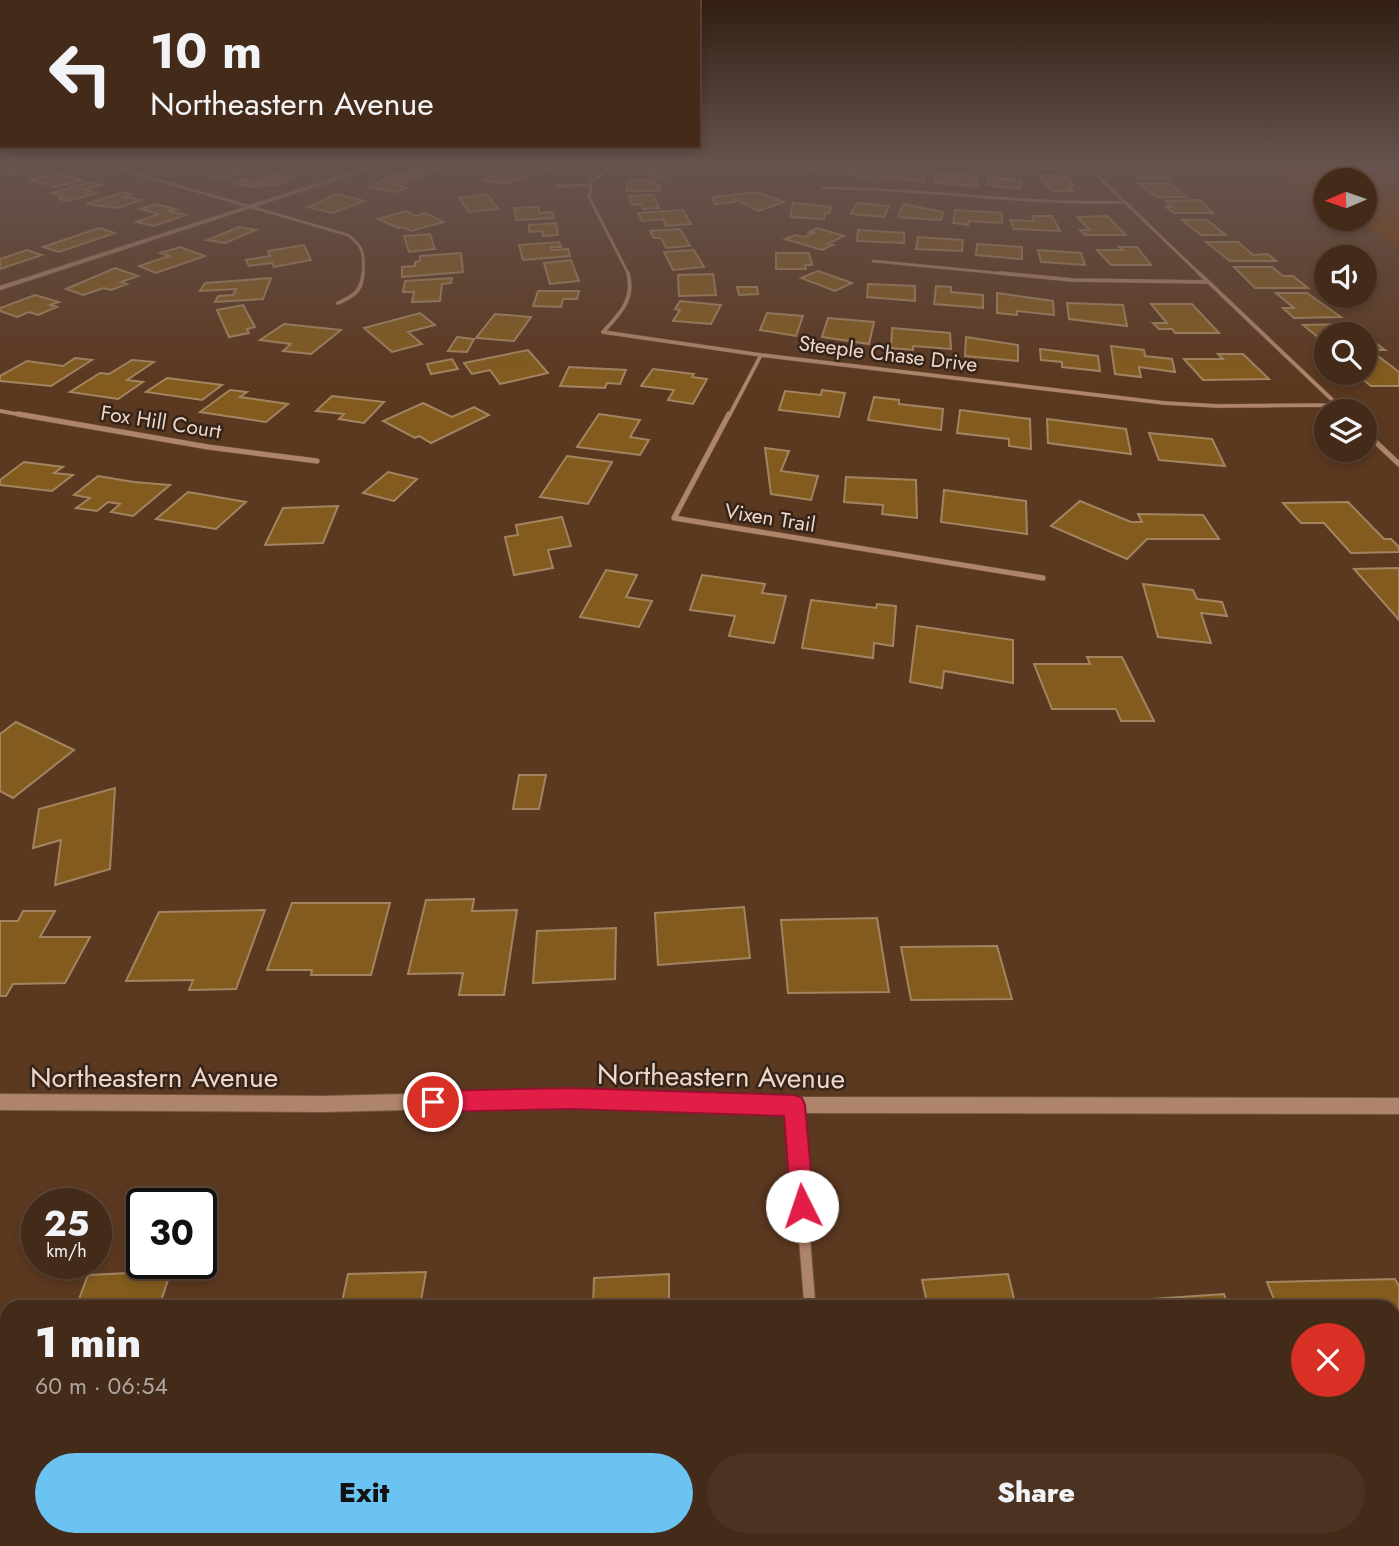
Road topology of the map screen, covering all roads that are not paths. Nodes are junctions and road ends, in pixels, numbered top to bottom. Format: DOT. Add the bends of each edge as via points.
graph roads {
  1 [pos="157,237"];
  2 [pos="347,237"];
  3 [pos="610,237"];
  4 [pos="1161,237"];
  5 [pos="873,261"];
  6 [pos="1208,282"];
  7 [pos="0,288"];
  8 [pos="338,303"];
  9 [pos="761,355"];
  10 [pos="1331,399"];
  11 [pos="1314,405"];
  12 [pos="0,411"];
  13 [pos="1377,443"];
  14 [pos="317,461"];
  15 [pos="1399,464"];
  16 [pos="1043,579"];
  17 [pos="0,1102"];
  18 [pos="794,1105"];
  19 [pos="1399,1106"];
  20 [pos="809,1300"];
  1 -- 7 [label="street"];
  2 -- 8 [label="street" via="358,243 365,257 362,286"];
  3 -- 9 [label="street, Steeple Chase Drive" via="632,287 626,305 603,332"];
  4 -- 6 [label="street"];
  5 -- 6 [label="street" via="1072,280"];
  6 -- 10 [label="street"];
  9 -- 11 [label="street, Steeple Chase Drive" via="1164,403"];
  9 -- 16 [label="street, Vixen Trail" via="674,518"];
  12 -- 14 [label="street, Fox Hill Court"];
  13 -- 15 [label="street"];
  17 -- 18 [label="street, Northeastern Avenue" via="323,1104 570,1098"];
  18 -- 19 [label="street, Northeastern Avenue"];
  18 -- 20 [label="street"];
}
